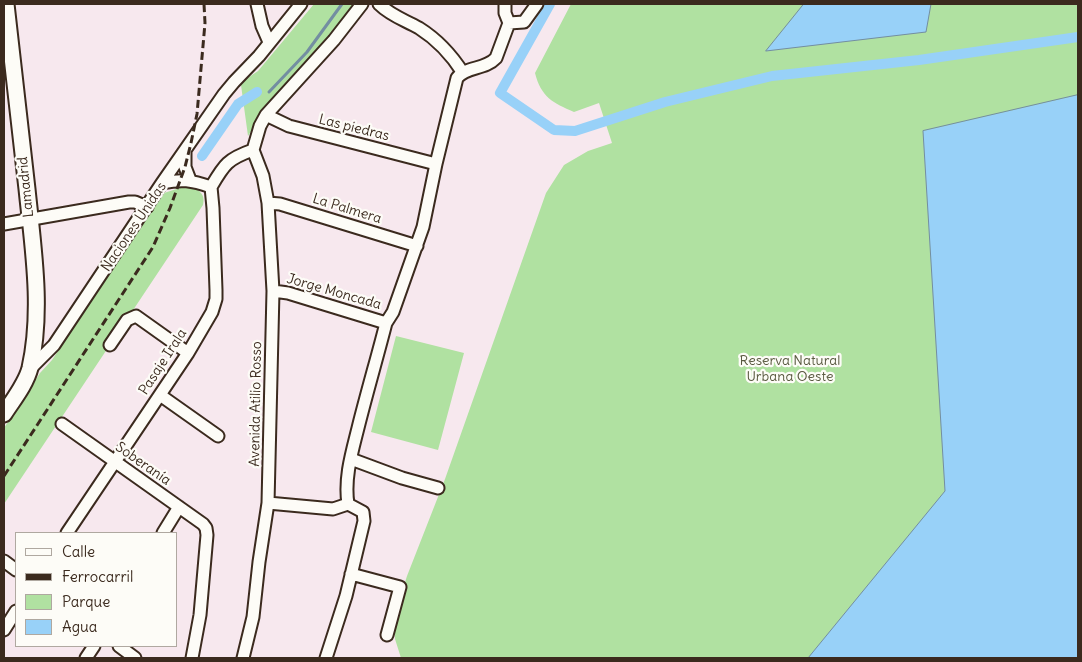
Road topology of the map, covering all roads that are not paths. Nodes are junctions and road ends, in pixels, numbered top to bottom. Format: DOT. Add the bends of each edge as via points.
graph roads {
  1 [pos="6,4"];
  2 [pos="257,4"];
  3 [pos="301,4"];
  4 [pos="362,4"];
  5 [pos="379,4"];
  6 [pos="505,4"];
  7 [pos="537,4"];
  8 [pos="509,23"];
  9 [pos="269,42"];
  10 [pos="8,67"];
  11 [pos="463,73"];
  12 [pos="266,115"];
  13 [pos="253,150"];
  14 [pos="185,152"];
  15 [pos="436,164"];
  16 [pos="190,180"];
  17 [pos="162,183"];
  18 [pos="211,187"];
  19 [pos="268,203"];
  20 [pos="147,206"];
  21 [pos="30,220"];
  22 [pos="4,224"];
  23 [pos="417,246"];
  24 [pos="273,291"];
  25 [pos="386,323"];
  26 [pos="110,345"];
  27 [pos="188,352"];
  28 [pos="29,370"];
  29 [pos="160,395"];
  30 [pos="4,414"];
  31 [pos="62,424"];
  32 [pos="218,436"];
  33 [pos="351,459"];
  34 [pos="114,462"];
  35 [pos="438,488"];
  36 [pos="268,503"];
  37 [pos="348,504"];
  38 [pos="179,507"];
  39 [pos="68,532"];
  40 [pos="164,532"];
  41 [pos="4,561"];
  42 [pos="15,569"];
  43 [pos="351,574"];
  44 [pos="15,613"];
  45 [pos="4,630"];
  46 [pos="387,636"];
  47 [pos="93,647"];
  48 [pos="120,647"];
  49 [pos="86,658"];
  50 [pos="135,658"];
  51 [pos="192,658"];
  52 [pos="243,658"];
  53 [pos="326,658"];
  1 -- 10 [label="street, Lamadrid"];
  2 -- 9 [label="street"];
  3 -- 9 [label="street, Naciones Unidas"];
  4 -- 12 [label="street"];
  5 -- 11 [label="street" via="419,28 449,52"];
  6 -- 8 [label="street"];
  7 -- 8 [label="street" via="524,22"];
  8 -- 11 [label="street" via="492,63"];
  9 -- 14 [label="street, Naciones Unidas" via="229,88"];
  10 -- 21 [label="street, Lamadrid"];
  11 -- 15 [label="street" via="457,78"];
  12 -- 13 [label="street"];
  12 -- 15 [label="street, Las piedras" via="289,126"];
  13 -- 18 [label="street" via="224,165"];
  13 -- 19 [label="street, Avenida Atilio Rosso" via="263,176"];
  14 -- 16 [label="street" via="185,167"];
  14 -- 17 [label="street, Naciones Unidas"];
  15 -- 23 [label="street" via="424,227"];
  16 -- 17 [label="street"];
  16 -- 18 [label="street"];
  17 -- 20 [label="street, Naciones Unidas"];
  18 -- 27 [label="street, Pasaje Irala" via="216,299 212,312"];
  19 -- 23 [label="street, La Palmera"];
  19 -- 24 [label="street, Avenida Atilio Rosso"];
  20 -- 21 [label="street" via="129,202"];
  20 -- 28 [label="street, Naciones Unidas" via="54,345"];
  21 -- 22 [label="street"];
  21 -- 28 [label="street, Lamadrid" via="37,314"];
  23 -- 25 [label="street"];
  24 -- 25 [label="street, Jorge Moncada" via="288,292"];
  24 -- 36 [label="street, Avenida Atilio Rosso"];
  25 -- 33 [label="street"];
  26 -- 27 [label="street" via="127,320 136,316"];
  27 -- 29 [label="street, Pasaje Irala"];
  28 -- 30 [label="street, Naciones Unidas"];
  29 -- 32 [label="street"];
  29 -- 34 [label="street, Pasaje Irala"];
  31 -- 34 [label="street, Soberanía"];
  33 -- 35 [label="street"];
  33 -- 37 [label="street"];
  34 -- 38 [label="street, Soberanía"];
  34 -- 39 [label="street, Pasaje Irala"];
  36 -- 37 [label="street" via="333,509"];
  36 -- 52 [label="street, Avenida Atilio Rosso" via="253,616"];
  37 -- 43 [label="street" via="365,515"];
  38 -- 40 [label="street"];
  38 -- 51 [label="street, Soberanía" via="206,528 200,615"];
  41 -- 42 [label="street"];
  43 -- 46 [label="street" via="400,587"];
  43 -- 53 [label="street"];
  44 -- 45 [label="street"];
  47 -- 49 [label="street"];
  48 -- 50 [label="street"];
}
